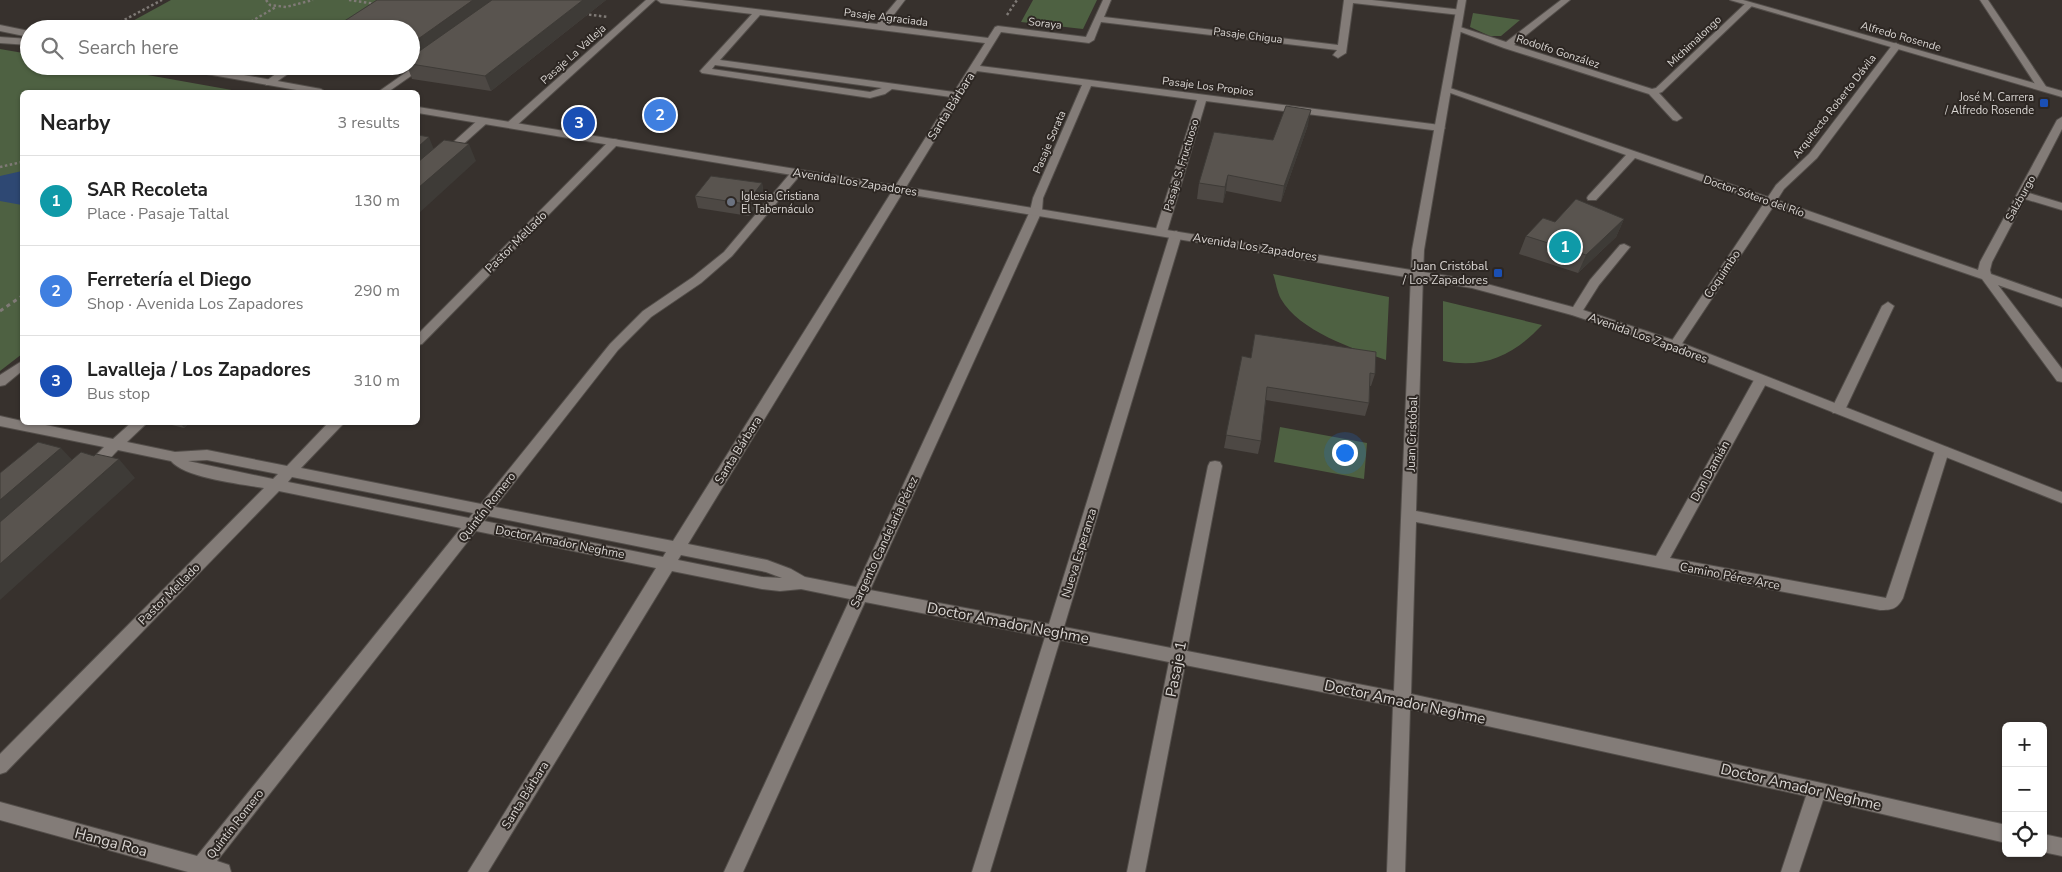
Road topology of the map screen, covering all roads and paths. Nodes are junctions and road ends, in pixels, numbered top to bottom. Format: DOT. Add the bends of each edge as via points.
graph roads {
  1 [pos="162,0"];
  2 [pos="266,0"];
  3 [pos="313,0"];
  4 [pos="349,0"];
  5 [pos="651,0"];
  6 [pos="661,0"];
  7 [pos="901,0"];
  8 [pos="1108,0"];
  9 [pos="1348,0"];
  10 [pos="1462,0"];
  11 [pos="1566,0"];
  12 [pos="1734,0"];
  13 [pos="1984,0"];
  14 [pos="378,4"];
  15 [pos="1750,4"];
  16 [pos="277,6"];
  17 [pos="758,12"];
  18 [pos="1460,12"];
  19 [pos="582,13"];
  20 [pos="1098,19"];
  21 [pos="125,20"];
  22 [pos="253,20"];
  23 [pos="628,20"];
  24 [pos="880,27"];
  25 [pos="0,28"];
  26 [pos="998,28"];
  27 [pos="1457,29"];
  28 [pos="20,32"];
  29 [pos="0,40"];
  30 [pos="20,41"];
  31 [pos="990,41"];
  32 [pos="1507,46"];
  33 [pos="1896,46"];
  34 [pos="437,53"];
  35 [pos="420,65"];
  36 [pos="974,68"];
  37 [pos="226,75"];
  38 [pos="281,75"];
  39 [pos="406,75"];
  40 [pos="269,83"];
  41 [pos="1088,83"];
  42 [pos="2042,88"];
  43 [pos="309,90"];
  44 [pos="385,90"];
  45 [pos="1447,90"];
  46 [pos="1652,92"];
  47 [pos="2062,94"];
  48 [pos="957,95"];
  49 [pos="1202,98"];
  50 [pos="420,110"];
  51 [pos="1676,118"];
  52 [pos="2062,120"];
  53 [pos="483,121"];
  54 [pos="510,125"];
  55 [pos="1440,128"];
  56 [pos="614,142"];
  57 [pos="1633,154"];
  58 [pos="20,162"];
  59 [pos="0,167"];
  60 [pos="797,172"];
  61 [pos="420,177"];
  62 [pos="899,189"];
  63 [pos="2022,194"];
  64 [pos="1592,198"];
  65 [pos="1770,202"];
  66 [pos="2062,207"];
  67 [pos="1036,211"];
  68 [pos="1161,232"];
  69 [pos="1176,234"];
  70 [pos="1624,247"];
  71 [pos="1417,274"];
  72 [pos="1986,277"];
  73 [pos="20,297"];
  74 [pos="2062,303"];
  75 [pos="1888,306"];
  76 [pos="0,311"];
  77 [pos="1576,312"];
  78 [pos="420,340"];
  79 [pos="1675,345"];
  80 [pos="20,367"];
  81 [pos="2062,378"];
  82 [pos="1761,380"];
  83 [pos="0,382"];
  84 [pos="1838,410"];
  85 [pos="0,421"];
  86 [pos="138,425"];
  87 [pos="335,425"];
  88 [pos="115,445"];
  89 [pos="1942,451"];
  90 [pos="175,457"];
  91 [pos="1215,466"];
  92 [pos="290,472"];
  93 [pos="82,474"];
  94 [pos="276,485"];
  95 [pos="2062,498"];
  96 [pos="485,510"];
  97 [pos="1409,515"];
  98 [pos="473,525"];
  99 [pos="678,548"];
  100 [pos="1660,562"];
  101 [pos="668,564"];
  102 [pos="801,583"];
  103 [pos="860,594"];
  104 [pos="1054,632"];
  105 [pos="1178,656"];
  106 [pos="1402,700"];
  107 [pos="0,766"];
  108 [pos="1817,790"];
  109 [pos="0,811"];
  110 [pos="2002,833"];
  111 [pos="2047,844"];
  112 [pos="2062,847"];
  113 [pos="201,866"];
  114 [pos="222,872"];
  115 [pos="478,872"];
  116 [pos="733,872"];
  117 [pos="981,872"];
  118 [pos="1136,872"];
  119 [pos="1396,872"];
  120 [pos="1790,872"];
  1 -- 21 [label="path"];
  2 -- 16 [label="path"];
  3 -- 16 [label="path"];
  4 -- 14 [label="path"];
  5 -- 23 [label="street, Pasaje La Valleja"];
  6 -- 17 [label="street, Pasaje Agraciada"];
  7 -- 24 [label="street"];
  8 -- 20 [label="street"];
  9 -- 18 [label="street"];
  9 -- 20 [label="street, Pasaje Chigua" via="1339,52 1172,38 1164,34 1165,27"];
  10 -- 18 [label="street, Juan Cristóbal"];
  11 -- 32 [label="street"];
  12 -- 15 [label="street, Alfredo Rosende"];
  13 -- 42 [label="street"];
  15 -- 33 [label="street, Alfredo Rosende"];
  15 -- 46 [label="street, Michimalongo" via="1657,91"];
  16 -- 22 [label="path"];
  17 -- 24 [label="street, Pasaje Agraciada"];
  17 -- 48 [label="street" via="712,62"];
  18 -- 27 [label="street, Juan Cristóbal"];
  19 -- 23 [label="path"];
  20 -- 26 [label="street, Soraya" via="1088,40"];
  23 -- 54 [label="street, Pasaje La Valleja"];
  24 -- 31 [label="street, Pasaje Agraciada"];
  25 -- 28 [label="street"];
  26 -- 31 [label="street, Santa Bárbara"];
  27 -- 32 [label="street, Rodolfo González"];
  27 -- 45 [label="street, Juan Cristóbal"];
  29 -- 30 [label="street"];
  31 -- 36 [label="street, Santa Bárbara"];
  32 -- 46 [label="street, Rodolfo González"];
  33 -- 42 [label="street, Alfredo Rosende"];
  33 -- 65 [label="street, Arquitecto Roberto Dávila" via="1813,156 1785,182"];
  34 -- 35 [label="street"];
  36 -- 41 [label="street, Pasaje Los Propios"];
  36 -- 48 [label="street, Santa Bárbara"];
  37 -- 40 [label="street"];
  38 -- 40 [label="street"];
  39 -- 44 [label="street"];
  40 -- 43 [label="street"];
  41 -- 49 [label="street, Pasaje Los Propios"];
  41 -- 67 [label="street, Pasaje Sorata" via="1038,198"];
  42 -- 47 [label="street, Alfredo Rosende"];
  45 -- 55 [label="street, Juan Cristóbal"];
  45 -- 57 [label="street, Doctor Sótero del Río"];
  46 -- 51 [label="street"];
  48 -- 62 [label="street, Santa Bárbara"];
  49 -- 55 [label="street, Pasaje Los Propios"];
  49 -- 68 [label="street, Pasaje S. Fructuoso"];
  50 -- 53 [label="street, Avenida Los Zapadores"];
  52 -- 63 [label="street, Salzburgo"];
  53 -- 54 [label="street, Avenida Los Zapadores"];
  53 -- 61 [label="street"];
  54 -- 56 [label="street, Avenida Los Zapadores"];
  55 -- 71 [label="street, Juan Cristóbal" via="1418,250"];
  56 -- 60 [label="street, Avenida Los Zapadores"];
  56 -- 78 [label="street, Pastor Mellado"];
  57 -- 64 [label="street"];
  57 -- 65 [label="street, Doctor Sótero del Río"];
  58 -- 59 [label="path"];
  60 -- 62 [label="street, Avenida Los Zapadores"];
  60 -- 96 [label="street, Quintín Romero" via="728,254 629,330"];
  62 -- 67 [label="street, Avenida Los Zapadores"];
  62 -- 99 [label="street, Santa Bárbara"];
  63 -- 66 [label="street"];
  63 -- 72 [label="street, Salzburgo" via="1984,266"];
  65 -- 72 [label="street, Doctor Sótero del Río"];
  65 -- 79 [label="street, Coquimbo"];
  67 -- 68 [label="street, Avenida Los Zapadores"];
  67 -- 103 [label="street, Sargento Candelaria Pérez"];
  68 -- 69 [label="street, Avenida Los Zapadores"];
  69 -- 71 [label="street, Avenida Los Zapadores"];
  69 -- 104 [label="street, Nueva Esperanza"];
  70 -- 77 [label="street"];
  71 -- 77 [label="street, Avenida Los Zapadores" via="1472,284"];
  71 -- 97 [label="street, Juan Cristóbal"];
  72 -- 74 [label="street, Doctor Sótero del Río"];
  72 -- 81 [label="street"];
  73 -- 76 [label="path"];
  75 -- 84 [label="street"];
  77 -- 79 [label="street, Avenida Los Zapadores"];
  79 -- 82 [label="street, Avenida Los Zapadores"];
  80 -- 83 [label="street"];
  82 -- 84 [label="street, Avenida Los Zapadores"];
  82 -- 100 [label="street, Don Damián"];
  84 -- 89 [label="street, Avenida Los Zapadores"];
  85 -- 88 [label="street, Doctor Amador Neghme"];
  86 -- 88 [label="street"];
  87 -- 92 [label="street, Pastor Mellado"];
  88 -- 90 [label="street, Doctor Amador Neghme"];
  88 -- 93 [label="street"];
  89 -- 95 [label="street, Avenida Los Zapadores"];
  89 -- 100 [label="street, Camino Pérez Arce" via="1895,598 1890,604"];
  90 -- 92 [label="street, Doctor Amador Neghme" via="207,455"];
  90 -- 94 [label="street, Doctor Amador Neghme" via="190,468"];
  91 -- 105 [label="street, Pasaje 1"];
  92 -- 94 [label="street, Pastor Mellado"];
  92 -- 96 [label="street, Doctor Amador Neghme"];
  94 -- 98 [label="street, Doctor Amador Neghme"];
  94 -- 107 [label="street, Pastor Mellado"];
  96 -- 98 [label="street, Quintín Romero"];
  96 -- 99 [label="street, Doctor Amador Neghme"];
  97 -- 100 [label="street, Camino Pérez Arce"];
  97 -- 106 [label="street, Juan Cristóbal"];
  98 -- 101 [label="street, Doctor Amador Neghme"];
  98 -- 113 [label="street, Quintín Romero"];
  99 -- 101 [label="street, Santa Bárbara"];
  99 -- 102 [label="street, Doctor Amador Neghme" via="767,566"];
  101 -- 102 [label="street, Doctor Amador Neghme" via="771,585"];
  101 -- 115 [label="street, Santa Bárbara"];
  102 -- 103 [label="street, Doctor Amador Neghme"];
  103 -- 104 [label="street, Doctor Amador Neghme"];
  103 -- 116 [label="street, Sargento Candelaria Pérez"];
  104 -- 105 [label="street, Doctor Amador Neghme"];
  104 -- 117 [label="street, Nueva Esperanza"];
  105 -- 106 [label="street, Doctor Amador Neghme"];
  105 -- 118 [label="street, Pasaje 1"];
  106 -- 108 [label="street, Doctor Amador Neghme"];
  106 -- 119 [label="street, Juan Cristóbal"];
  108 -- 110 [label="street, Doctor Amador Neghme"];
  108 -- 120 [label="street"];
  109 -- 113 [label="street, Hanga Roa"];
  111 -- 112 [label="street"];
  113 -- 114 [label="street, Hanga Roa"];
}
